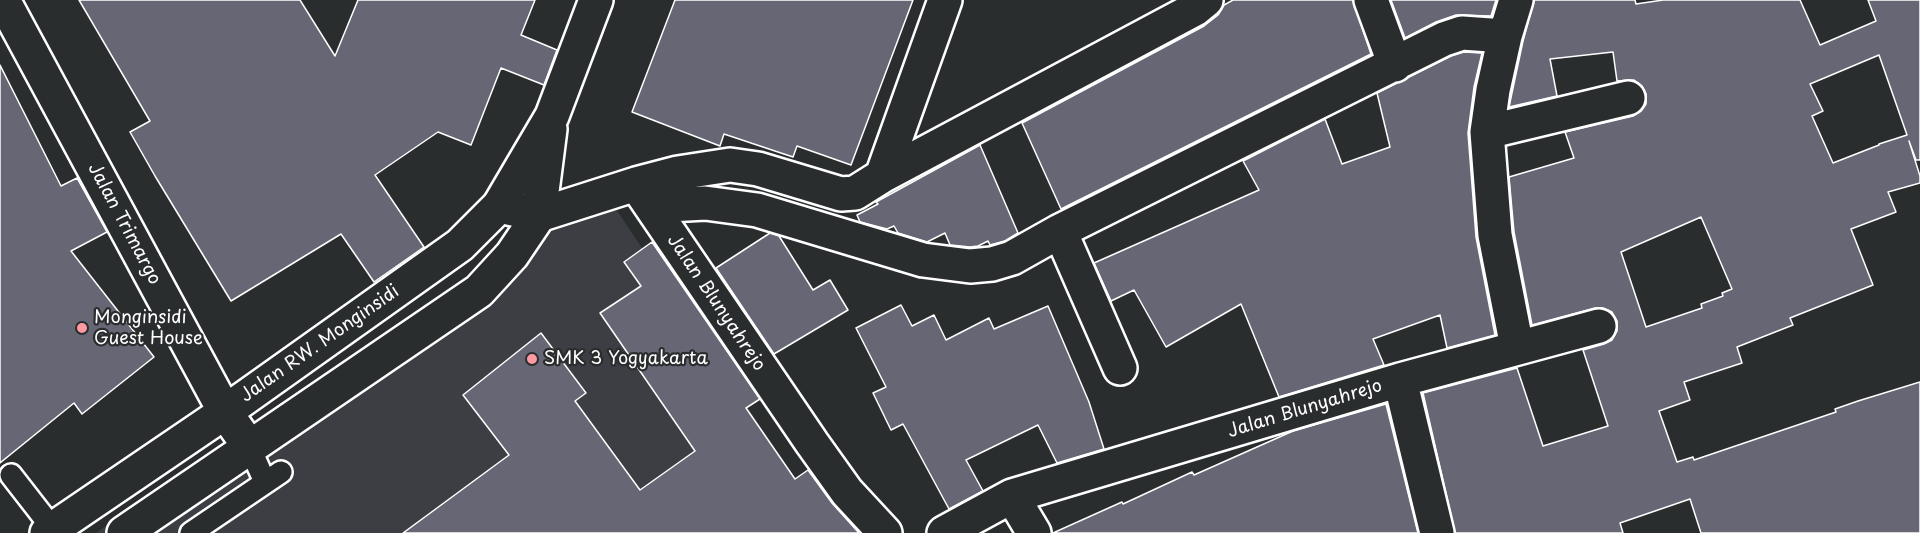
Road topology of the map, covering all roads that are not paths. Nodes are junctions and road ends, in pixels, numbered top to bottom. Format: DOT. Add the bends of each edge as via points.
graph roads {
  1 [pos="3,0"];
  2 [pos="596,0"];
  3 [pos="945,0"];
  4 [pos="1206,0"];
  5 [pos="1371,0"];
  6 [pos="1516,0"];
  7 [pos="1505,36"];
  8 [pos="1395,65"];
  9 [pos="1628,98"];
  10 [pos="552,116"];
  11 [pos="1487,132"];
  12 [pos="882,176"];
  13 [pos="643,195"];
  14 [pos="500,206"];
  15 [pos="539,215"];
  16 [pos="1060,231"];
  17 [pos="1599,326"];
  18 [pos="1517,347"];
  19 [pos="1120,368"];
  20 [pos="1400,380"];
  21 [pos="225,412"];
  22 [pos="249,446"];
  23 [pos="11,475"];
  24 [pos="1012,496"];
  25 [pos="50,531"];
  26 [pos="124,533"];
  27 [pos="190,533"];
  28 [pos="885,533"];
  29 [pos="944,533"];
  30 [pos="1034,533"];
  31 [pos="1437,533"];
  1 -- 21 [label="street, Jalan Trimargo"];
  2 -- 10 [label="street, Jalan RW. Monginsidi"];
  3 -- 12 [label="street"];
  4 -- 12 [label="street"];
  5 -- 8 [label="street"];
  6 -- 7 [label="street"];
  7 -- 8 [label="street" via="1462,33"];
  7 -- 11 [label="street"];
  8 -- 16 [label="street"];
  9 -- 11 [label="street"];
  10 -- 14 [label="street, Jalan RW. Monginsidi"];
  10 -- 15 [label="street, Jalan RW. Monginsidi"];
  11 -- 18 [label="street" via="1495,235"];
  12 -- 13 [label="street" via="862,189 841,194 758,169 730,165 678,173"];
  13 -- 15 [label="street"];
  13 -- 16 [label="street" via="757,210 922,260 970,266 1012,258"];
  13 -- 28 [label="street, Jalan Blunyahrejo" via="847,492"];
  14 -- 15 [label="street"];
  14 -- 21 [label="street, Jalan RW. Monginsidi" via="460,245"];
  15 -- 22 [label="street, Jalan RW. Monginsidi" via="512,255 479,291"];
  16 -- 19 [label="street"];
  17 -- 18 [label="street, Jalan Blunyahrejo"];
  18 -- 20 [label="street, Jalan Blunyahrejo"];
  20 -- 24 [label="street, Jalan Blunyahrejo"];
  20 -- 31 [label="street"];
  21 -- 22 [label="street, Jalan Trimargo"];
  21 -- 25 [label="street, Jalan RW. Monginsidi"];
  22 -- 26 [label="street, Jalan RW. Monginsidi"];
  22 -- 27 [label="lane" via="273,477"];
  23 -- 25 [label="lane"];
  24 -- 29 [label="street, Jalan Blunyahrejo"];
  24 -- 30 [label="street"];
}
